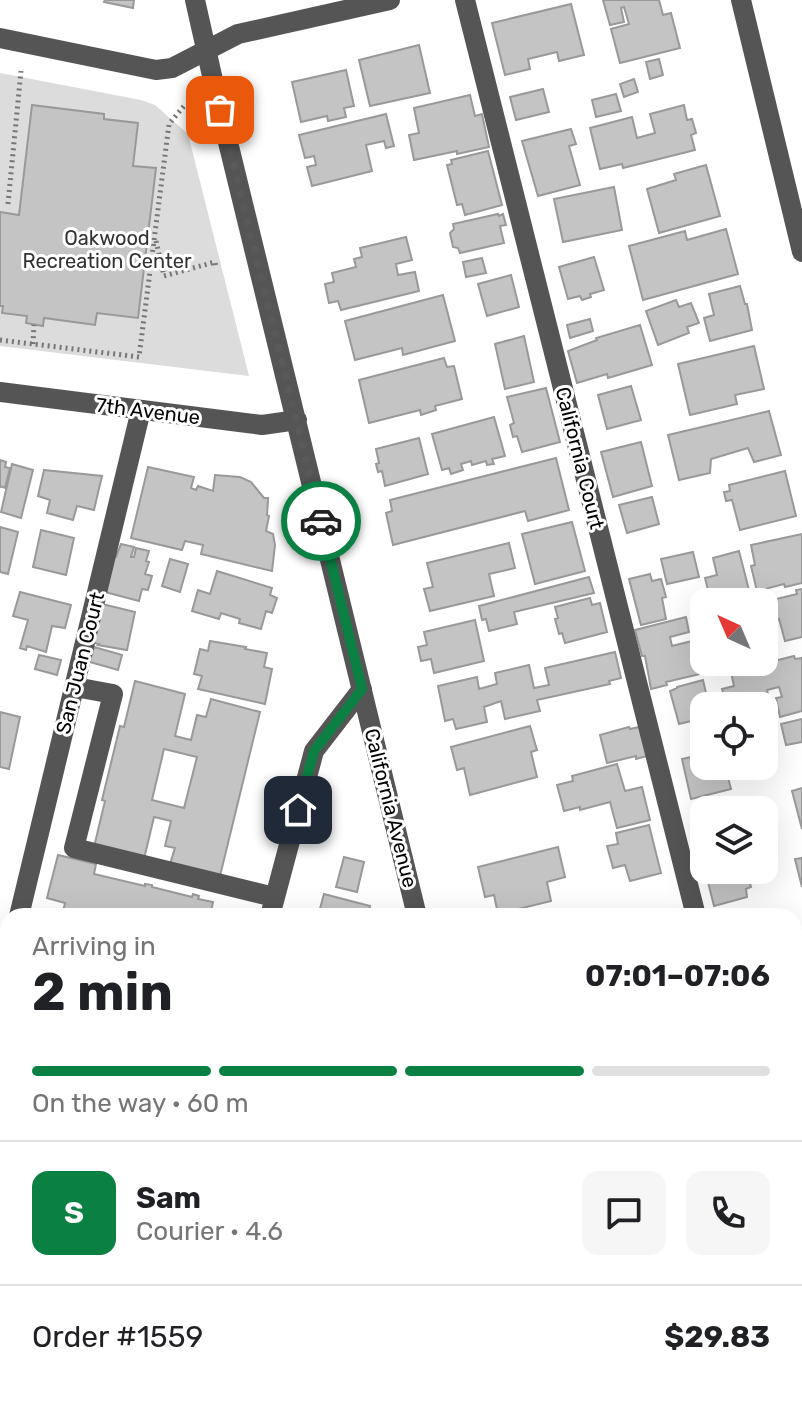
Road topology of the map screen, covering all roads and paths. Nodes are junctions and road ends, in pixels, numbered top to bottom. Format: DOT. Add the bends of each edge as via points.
graph roads {
  1 [pos="195,0"];
  2 [pos="390,0"];
  3 [pos="465,0"];
  4 [pos="741,0"];
  5 [pos="0,38"];
  6 [pos="206,49"];
  7 [pos="21,71"];
  8 [pos="184,106"];
  9 [pos="8,204"];
  10 [pos="155,236"];
  11 [pos="802,252"];
  12 [pos="216,269"];
  13 [pos="34,325"];
  14 [pos="0,340"];
  15 [pos="33,344"];
  16 [pos="0,392"];
  17 [pos="141,410"];
  18 [pos="297,420"];
  19 [pos="75,687"];
  20 [pos="362,689"];
  21 [pos="272,907"];
  22 [pos="21,908"];
  23 [pos="415,908"];
  24 [pos="694,908"];
  1 -- 6 [label="street, California Avenue"];
  2 -- 6 [label="street" via="238,34"];
  3 -- 24 [label="street, California Court"];
  4 -- 11 [label="street"];
  5 -- 6 [label="street" via="156,70 172,68"];
  6 -- 18 [label="street, California Avenue"];
  7 -- 9 [label="path"];
  8 -- 10 [label="path" via="169,124"];
  10 -- 12 [label="path" via="164,276 215,262"];
  10 -- 15 [label="path" via="139,357"];
  13 -- 15 [label="path"];
  14 -- 15 [label="path"];
  16 -- 17 [label="street, 7th Avenue"];
  17 -- 18 [label="street, 7th Avenue" via="262,425"];
  17 -- 19 [label="street, San Juan Court"];
  18 -- 20 [label="street, California Avenue"];
  19 -- 21 [label="street" via="113,694 74,848"];
  19 -- 22 [label="street, San Juan Court"];
  20 -- 21 [label="street" via="314,751"];
  20 -- 23 [label="street, California Avenue"];
}
